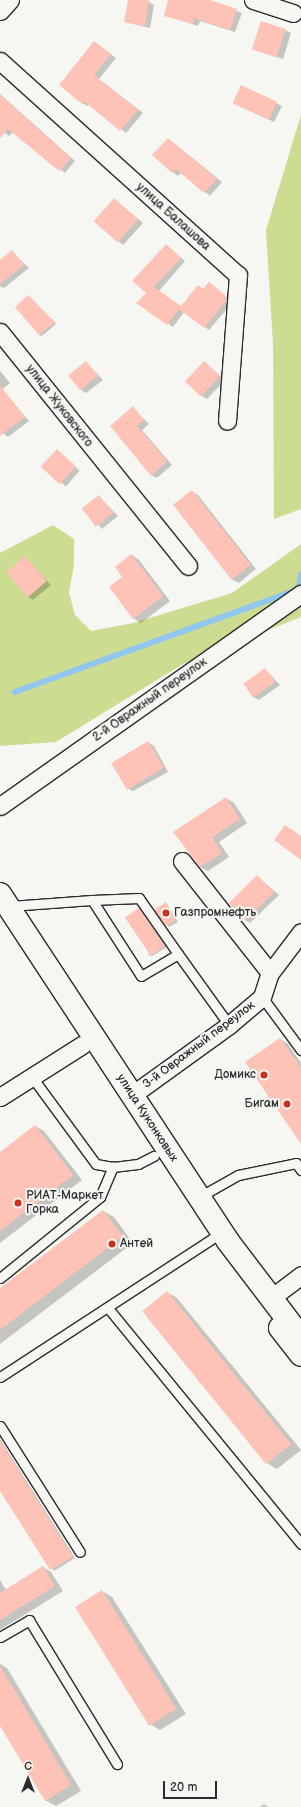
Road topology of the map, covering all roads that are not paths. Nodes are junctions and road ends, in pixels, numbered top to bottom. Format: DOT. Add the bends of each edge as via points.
graph roads {
  1 [pos="10,0"];
  2 [pos="253,0"];
  3 [pos="0,10"];
  4 [pos="293,13"];
  5 [pos="0,61"];
  6 [pos="0,332"];
  7 [pos="227,421"];
  8 [pos="188,566"];
  9 [pos="301,594"];
  10 [pos="0,806"];
  11 [pos="182,861"];
  12 [pos="92,900"];
  13 [pos="3,907"];
  14 [pos="301,932"];
  15 [pos="178,954"];
  16 [pos="270,973"];
  17 [pos="262,997"];
  18 [pos="229,1025"];
  19 [pos="82,1045"];
  20 [pos="301,1050"];
  21 [pos="32,1077"];
  22 [pos="132,1095"];
  23 [pos="0,1097"];
  24 [pos="154,1156"];
  25 [pos="113,1167"];
  26 [pos="301,1170"];
  27 [pos="199,1197"];
  28 [pos="213,1238"];
  29 [pos="301,1275"];
  30 [pos="0,1278"];
  31 [pos="271,1298"];
  32 [pos="108,1308"];
  33 [pos="301,1338"];
  34 [pos="301,1355"];
  35 [pos="0,1377"];
  36 [pos="0,1426"];
  37 [pos="301,1544"];
  38 [pos="80,1552"];
  39 [pos="0,1637"];
  40 [pos="117,1764"];
  1 -- 3 [label="street"];
  2 -- 4 [label="street"];
  5 -- 7 [label="street, улица Балашова" via="238,276"];
  6 -- 8 [label="street, улица Жуковского"];
  9 -- 10 [label="street, 2-й Овражный переулок"];
  11 -- 16 [label="street"];
  12 -- 13 [label="lane"];
  12 -- 15 [label="lane" via="139,898"];
  12 -- 15 [label="lane" via="141,976"];
  13 -- 19 [label="main road, улица Куконковых"];
  13 -- 22 [label="main road, улица Куконковых"];
  14 -- 16 [label="street, 3-й Овражный переулок"];
  15 -- 18 [label="lane"];
  16 -- 17 [label="street, 3-й Овражный переулок"];
  17 -- 18 [label="street, 3-й Овражный переулок"];
  17 -- 20 [label="lane"];
  18 -- 22 [label="street, 3-й Овражный переулок"];
  19 -- 21 [label="street"];
  19 -- 24 [label="main road, улица Куконковых"];
  21 -- 23 [label="street"];
  21 -- 25 [label="lane" via="96,1164"];
  22 -- 27 [label="main road, улица Куконковых"];
  24 -- 25 [label="lane" via="138,1164"];
  24 -- 28 [label="main road, улица Куконковых"];
  25 -- 30 [label="lane" via="100,1197"];
  26 -- 27 [label="lane" via="296,1163 238,1175"];
  27 -- 31 [label="main road, улица Куконковых"];
  28 -- 32 [label="lane"];
  28 -- 34 [label="main road, улица Куконковых"];
  29 -- 31 [label="street"];
  31 -- 33 [label="main road, улица Куконковых"];
  32 -- 35 [label="lane"];
  32 -- 37 [label="lane"];
  36 -- 38 [label="lane"];
  39 -- 40 [label="lane" via="29,1620"];
}
